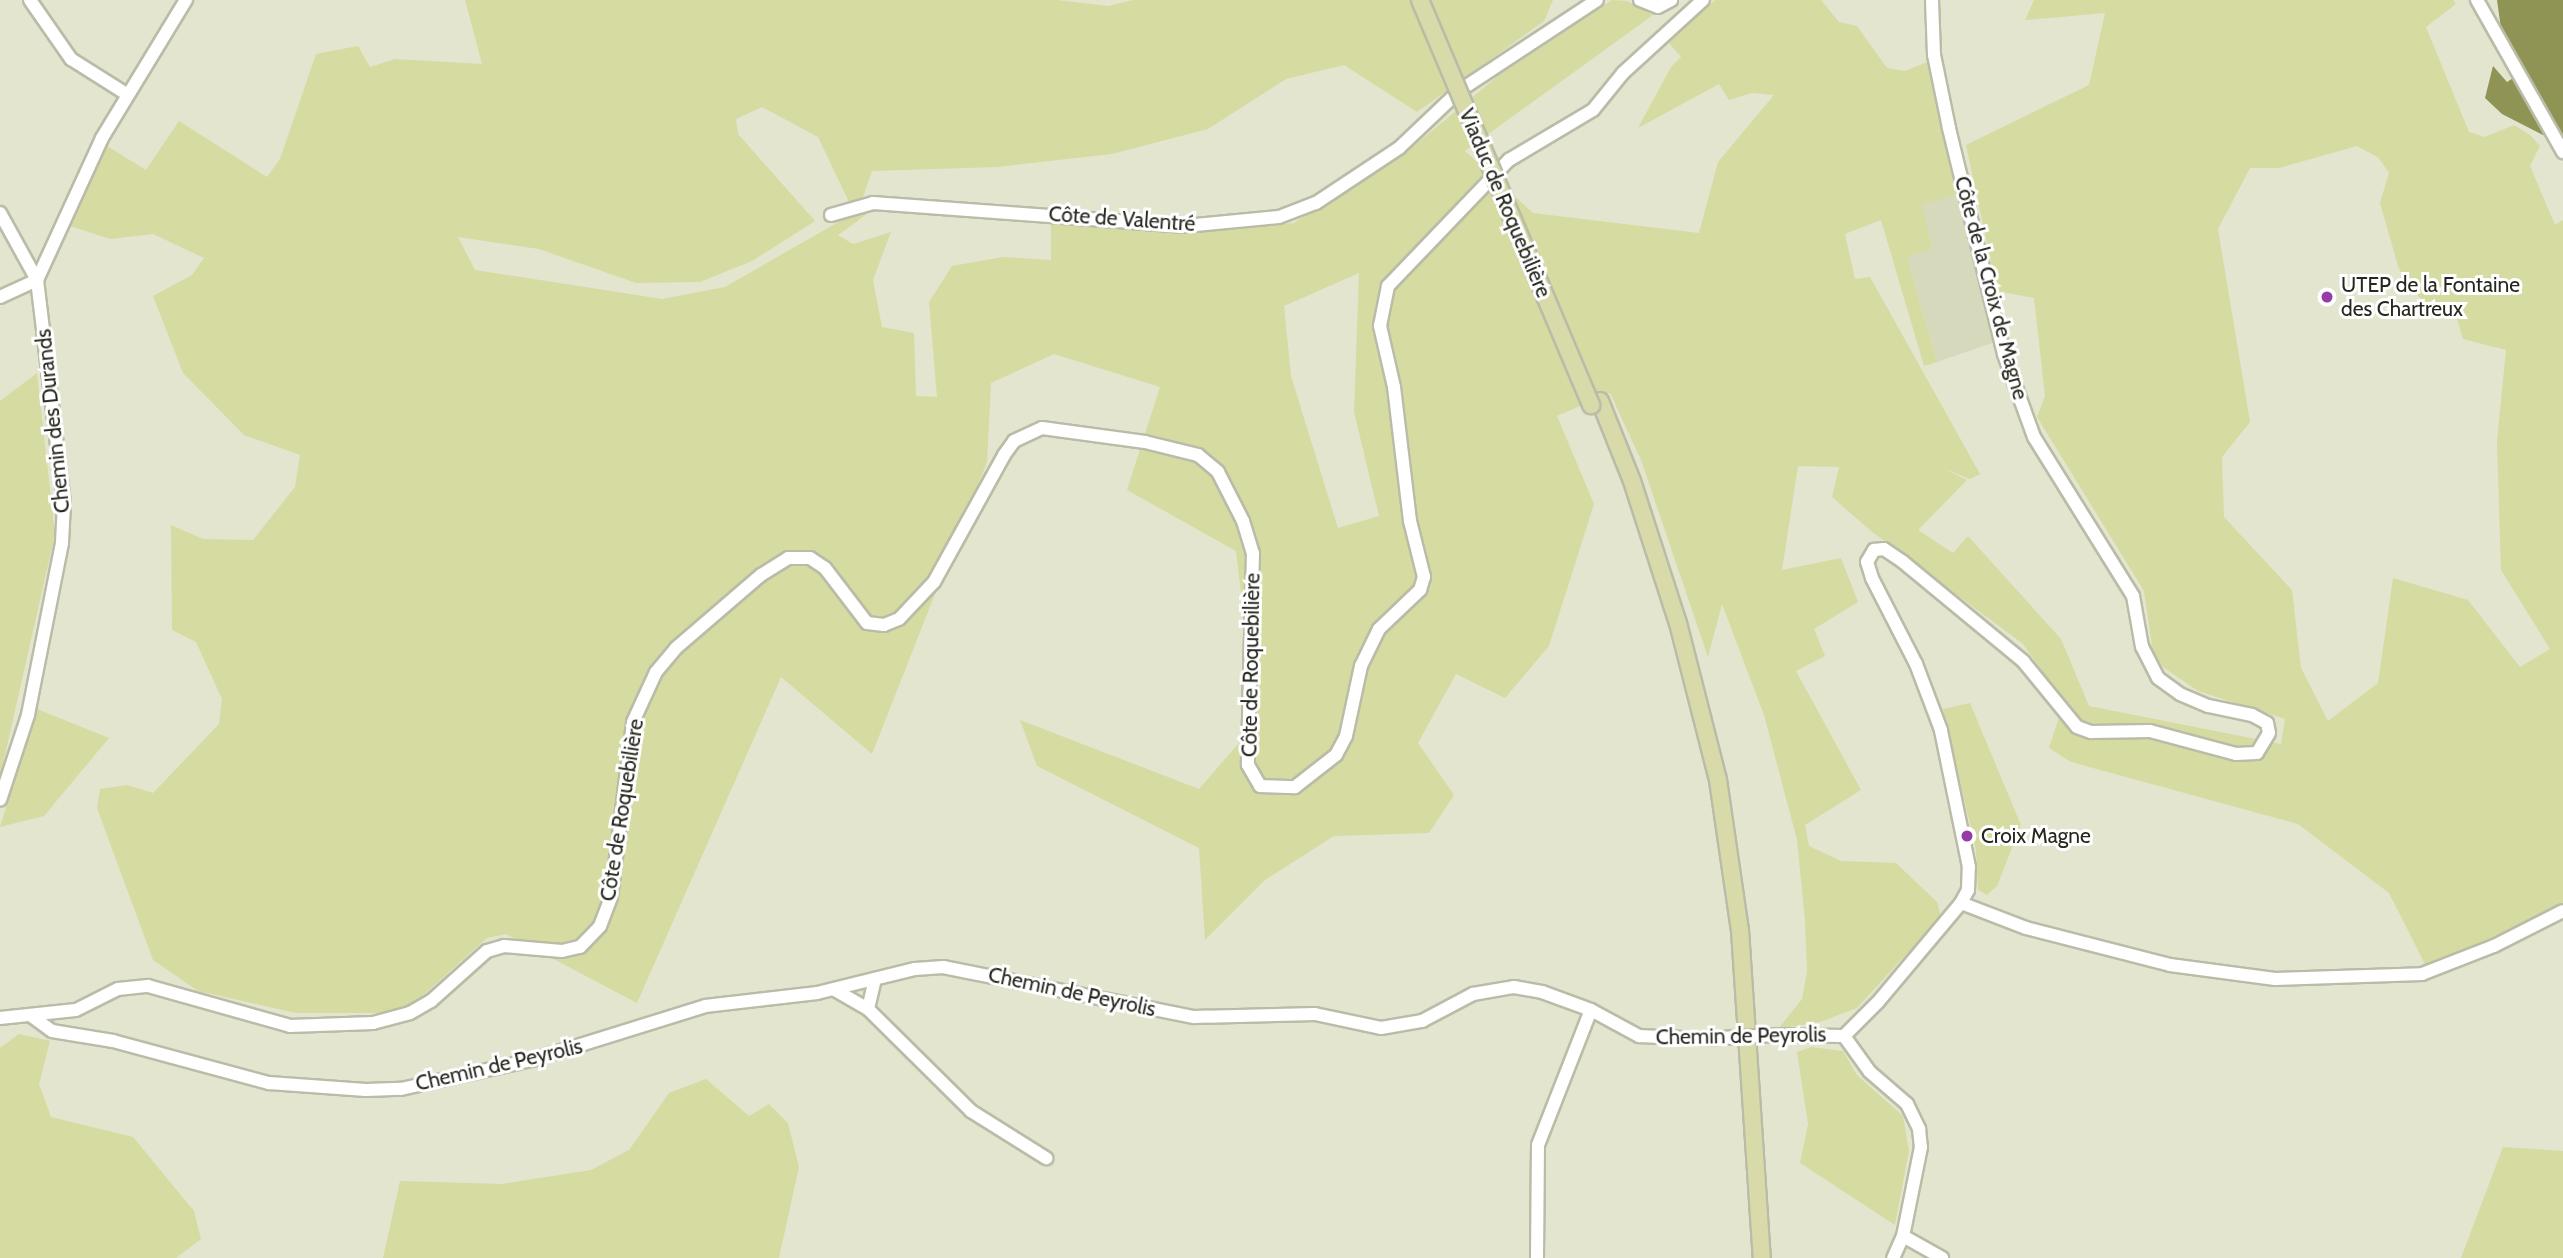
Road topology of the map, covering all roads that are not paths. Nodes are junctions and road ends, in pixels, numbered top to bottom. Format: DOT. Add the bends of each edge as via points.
graph roads {
  1 [pos="30,0"];
  2 [pos="186,0"];
  3 [pos="1420,0"];
  4 [pos="1430,0"];
  5 [pos="1597,0"];
  6 [pos="1640,0"];
  7 [pos="1671,0"];
  8 [pos="1703,0"];
  9 [pos="1932,0"];
  10 [pos="2477,0"];
  11 [pos="128,95"];
  12 [pos="2563,152"];
  13 [pos="0,213"];
  14 [pos="831,215"];
  15 [pos="37,280"];
  16 [pos="0,297"];
  17 [pos="1595,403"];
  18 [pos="0,800"];
  19 [pos="1961,903"];
  20 [pos="2563,911"];
  21 [pos="875,979"];
  22 [pos="835,990"];
  23 [pos="868,1009"];
  24 [pos="1591,1010"];
  25 [pos="30,1015"];
  26 [pos="0,1018"];
  27 [pos="1844,1036"];
  28 [pos="1046,1158"];
  29 [pos="1903,1236"];
  30 [pos="1537,1258"];
  31 [pos="1762,1258"];
  32 [pos="1894,1258"];
  33 [pos="1942,1258"];
  1 -- 11 [label="street" via="71,59"];
  2 -- 11 [label="street" via="142,79"];
  3 -- 17 [label="main road, Viaduc de Roquebilière, bridge"];
  4 -- 17 [label="main road, Viaduc de Roquebilière"];
  5 -- 14 [label="street, Côte de Valentré" via="1459,91 1399,148 1304,210 1279,217 1185,226 873,203"];
  6 -- 7 [label="street" via="1658,7"];
  8 -- 25 [label="street, Côte de Roquebilière" via="1623,73 1593,110 1509,160 1388,286 1380,326 1394,387 1410,521 1424,577 1420,590 1379,629 1362,666 1346,736 1336,755 1295,787 1274,790 1260,786 1248,765 1253,553 1243,521 1218,472 1198,456 1146,442 1042,428 1014,442 1004,455 934,582 899,619 884,625 867,622 825,568 810,558 788,558 761,575 676,649 656,672 633,722 611,897 600,926 580,947 552,951 504,946 487,951 431,1001 410,1013 373,1023 290,1026 148,986 118,989 76,1010"];
  9 -- 19 [label="street, Côte de la Croix de Magne" via="1934,55 1949,128 2004,354 2034,437 2133,596 2141,647 2158,678 2208,706 2252,715 2267,723 2269,733 2257,752 2236,754 2150,731 2091,732 2077,727 2023,661 1903,562 1884,549 1874,550 1867,562 1871,578 1916,664 1941,730 1969,867"];
  10 -- 12 [label="street" via="2551,138"];
  11 -- 15 [label="street" via="96,150"];
  13 -- 15 [label="street, Chemin des Durands"];
  15 -- 16 [label="street"];
  15 -- 18 [label="street, Chemin des Durands" via="64,520 30,705"];
  17 -- 31 [label="main road" via="1657,561 1700,701 1731,857"];
  19 -- 20 [label="street" via="2026,928 2170,965 2274,979 2423,974 2457,963"];
  19 -- 27 [label="street, Côte de la Croix de Magne"];
  21 -- 22 [label="street, Chemin de Peyrolis"];
  21 -- 23 [label="street"];
  21 -- 24 [label="street, Chemin de Peyrolis" via="915,969 959,968 1194,1017 1315,1014 1381,1028 1422,1021 1473,994 1514,987"];
  22 -- 23 [label="street"];
  22 -- 25 [label="street, Chemin de Peyrolis" via="705,1006 532,1060 401,1089 269,1083 113,1041 52,1031"];
  23 -- 28 [label="street" via="971,1111"];
  24 -- 27 [label="street, Chemin de Peyrolis, bridge" via="1639,1036"];
  24 -- 30 [label="street" via="1538,1145"];
  25 -- 26 [label="street, Côte de Roquebilière"];
  27 -- 29 [label="street, Chemin de Peyrolis" via="1870,1072 1908,1104 1919,1129 1918,1171"];
  29 -- 32 [label="street, Chemin de Peyrolis"];
  29 -- 33 [label="street"];
}
